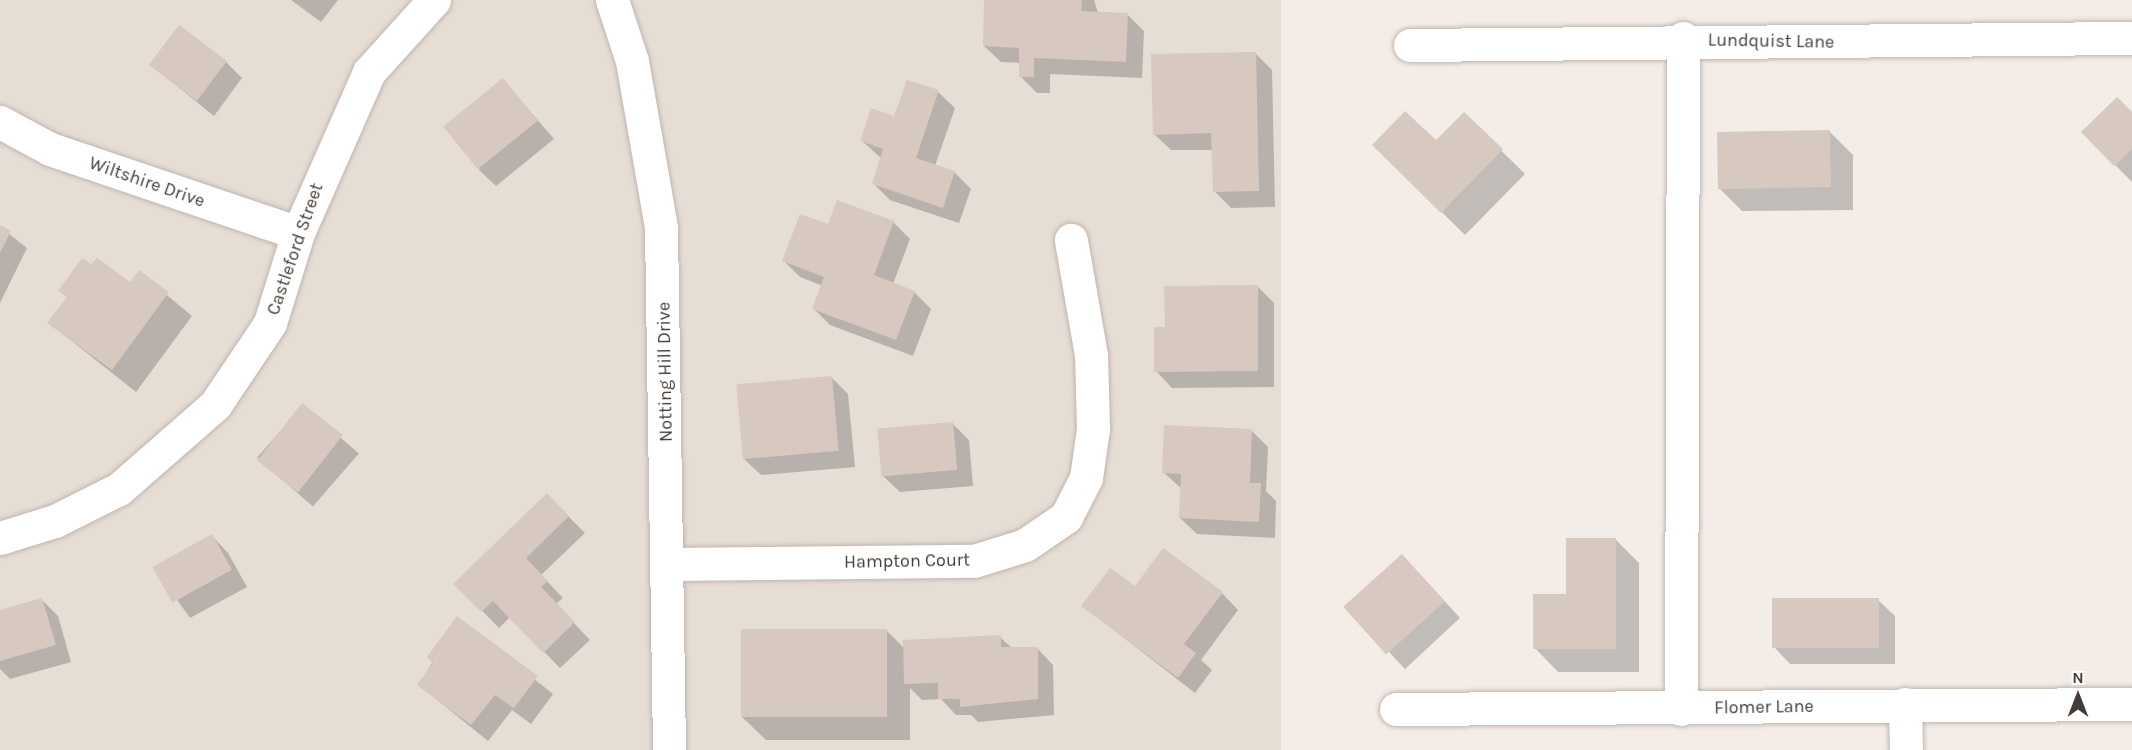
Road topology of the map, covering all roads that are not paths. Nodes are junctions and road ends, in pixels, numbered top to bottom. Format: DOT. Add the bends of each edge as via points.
graph roads {
  1 [pos="434,0"];
  2 [pos="612,0"];
  3 [pos="1683,38"];
  4 [pos="2132,38"];
  5 [pos="1410,45"];
  6 [pos="0,122"];
  7 [pos="298,233"];
  8 [pos="1071,240"];
  9 [pos="0,538"];
  10 [pos="669,564"];
  11 [pos="1905,704"];
  12 [pos="2132,704"];
  13 [pos="1396,709"];
  14 [pos="1681,709"];
  15 [pos="669,750"];
  16 [pos="1906,750"];
  1 -- 7 [label="street, Castleford Street" via="369,72"];
  2 -- 10 [label="street, Notting Hill Drive" via="632,61 659,205"];
  3 -- 4 [label="street, Lundquist Lane" via="1742,44"];
  3 -- 5 [label="street, Lundquist Lane"];
  3 -- 14 [label="street"];
  6 -- 7 [label="street, Wiltshire Drive" via="50,149"];
  7 -- 9 [label="street, Castleford Street" via="270,323 215,405 119,489 55,521"];
  8 -- 10 [label="street, Hampton Court" via="1091,355 1093,429 1086,478 1066,517 1025,545 974,561"];
  10 -- 15 [label="street, Notting Hill Drive"];
  11 -- 12 [label="street, Flomer Lane"];
  11 -- 14 [label="street, Flomer Lane"];
  11 -- 16 [label="street"];
  13 -- 14 [label="street, Flomer Lane"];
}
